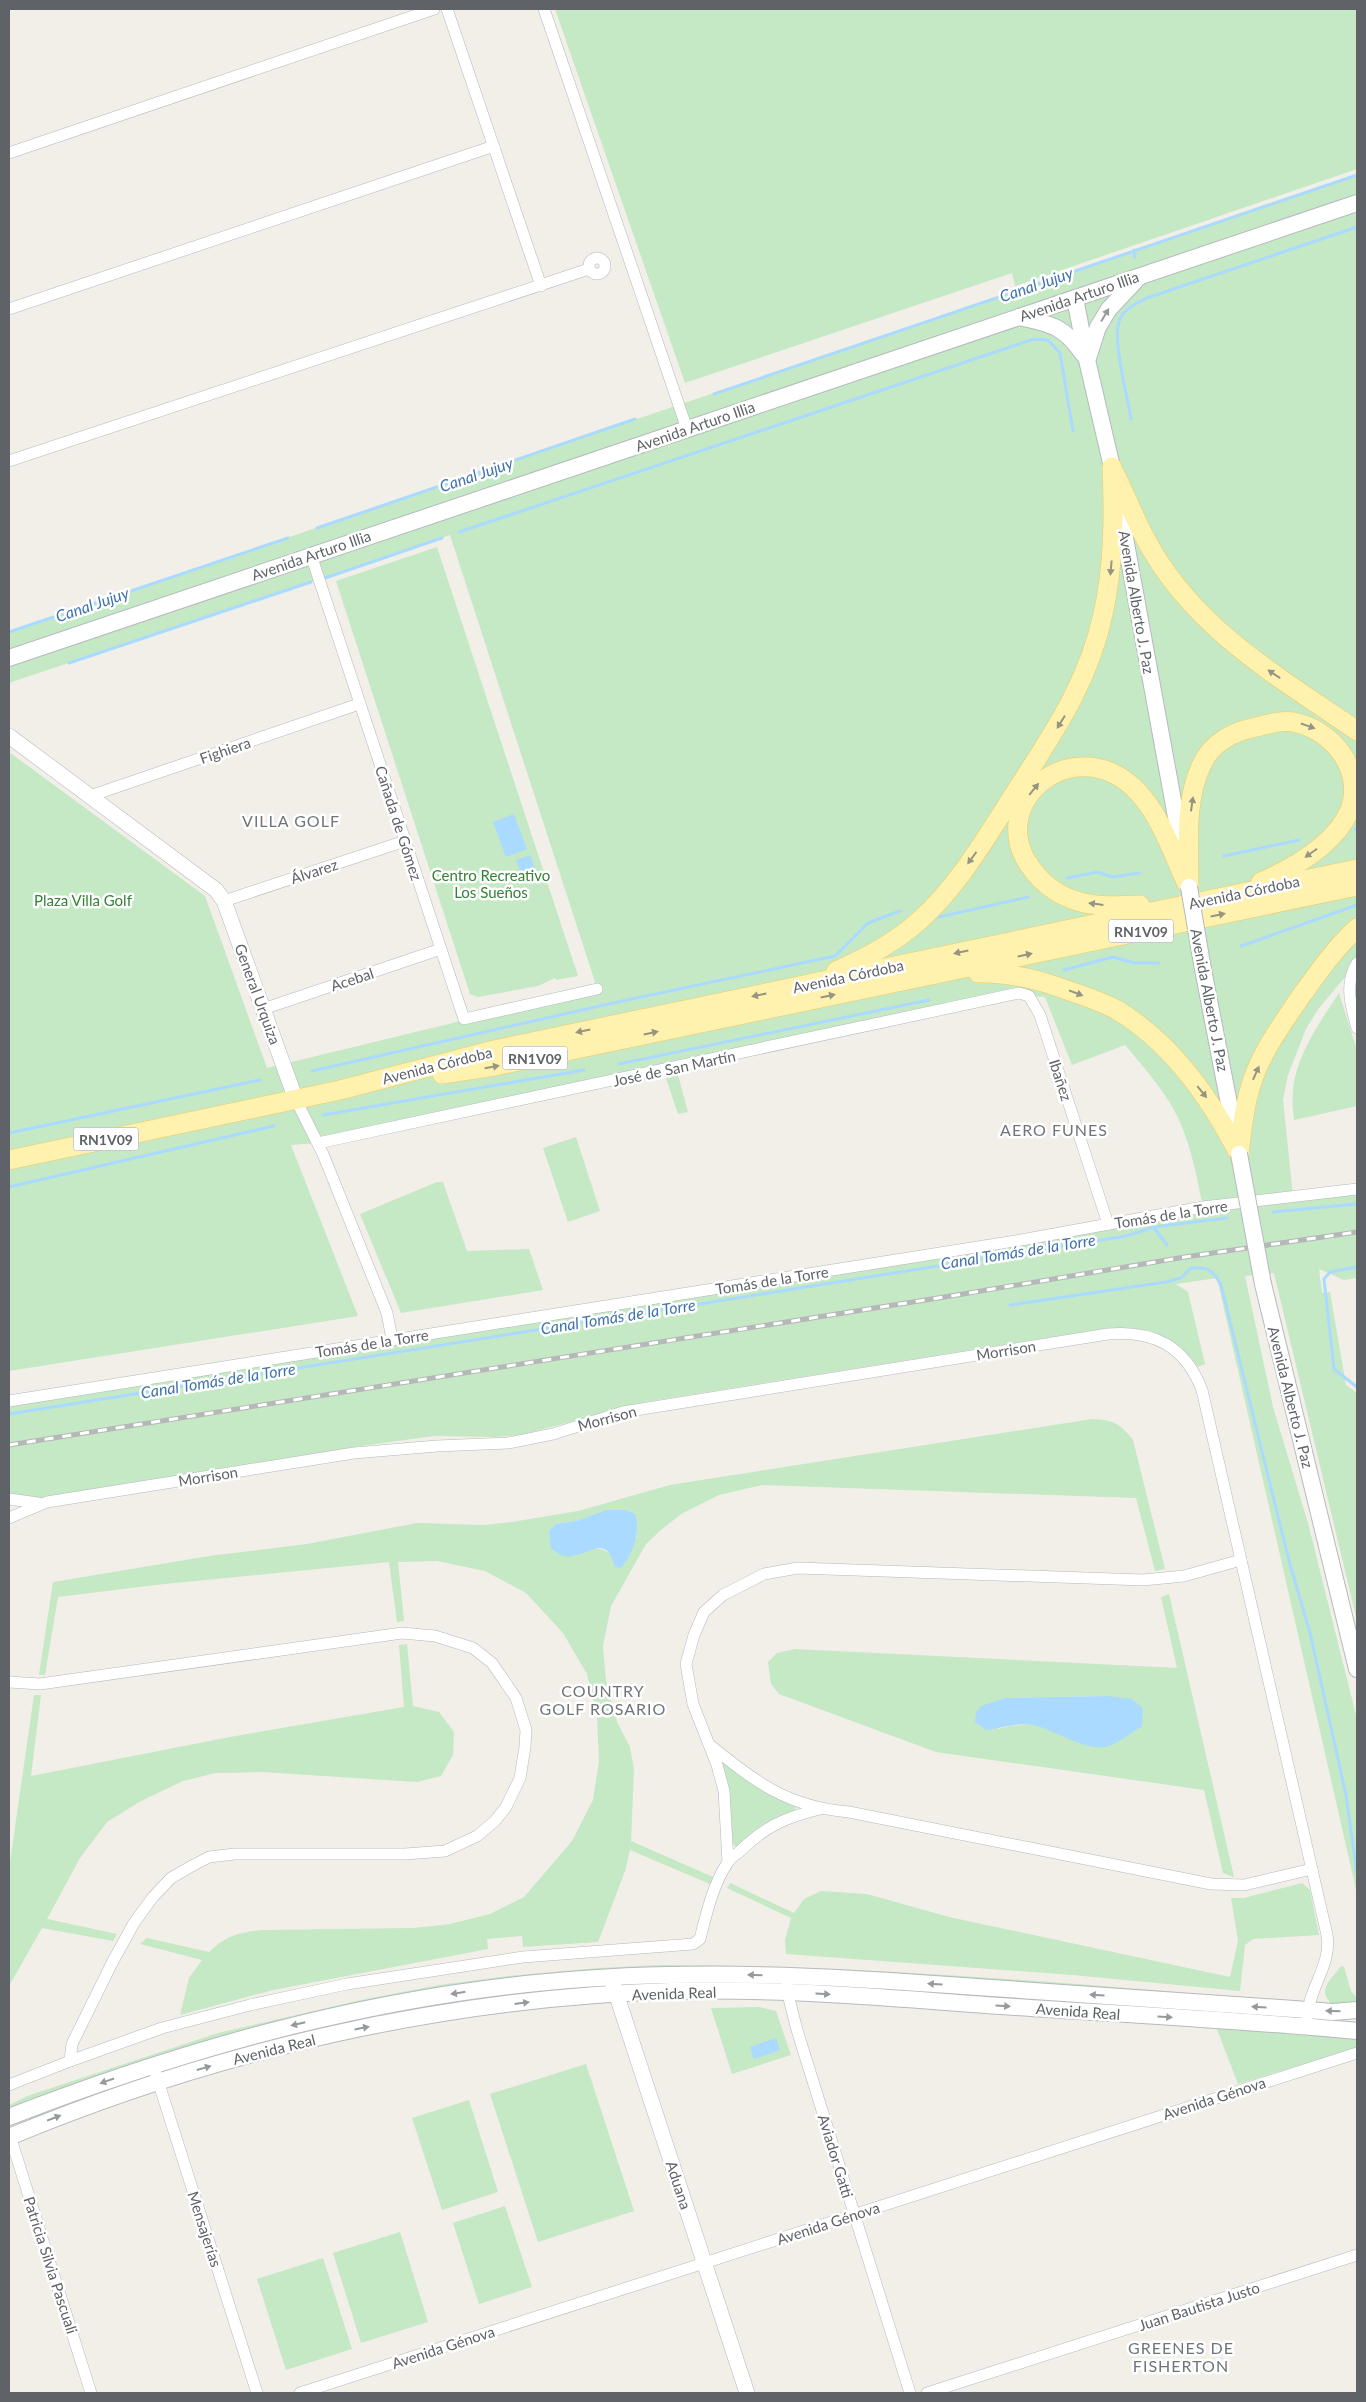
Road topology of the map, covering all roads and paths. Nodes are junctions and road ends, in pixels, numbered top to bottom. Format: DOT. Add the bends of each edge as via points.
graph roads {
  1 [pos="434,9"];
  2 [pos="448,9"];
  3 [pos="544,9"];
  4 [pos="494,146"];
  5 [pos="9,153"];
  6 [pos="1357,203"];
  7 [pos="589,269"];
  8 [pos="1139,276"];
  9 [pos="541,286"];
  10 [pos="1075,298"];
  11 [pos="9,309"];
  12 [pos="1019,316"];
  13 [pos="1087,360"];
  14 [pos="687,429"];
  15 [pos="9,461"];
  16 [pos="1112,467"];
  17 [pos="311,555"];
  18 [pos="33,649"];
  19 [pos="9,653"];
  20 [pos="9,658"];
  21 [pos="359,704"];
  22 [pos="1357,731"];
  23 [pos="9,736"];
  24 [pos="90,796"];
  25 [pos="405,841"];
  26 [pos="1357,868"];
  27 [pos="1357,886"];
  28 [pos="1189,887"];
  29 [pos="1233,894"];
  30 [pos="224,901"];
  31 [pos="1180,906"];
  32 [pos="1357,928"];
  33 [pos="441,949"];
  34 [pos="1357,963"];
  35 [pos="926,976"];
  36 [pos="806,984"];
  37 [pos="597,989"];
  38 [pos="1029,996"];
  39 [pos="263,1009"];
  40 [pos="1357,1028"];
  41 [pos="340,1090"];
  42 [pos="296,1100"];
  43 [pos="318,1143"];
  44 [pos="1239,1154"];
  45 [pos="9,1160"];
  46 [pos="1357,1189"];
  47 [pos="1108,1224"];
  48 [pos="392,1339"];
  49 [pos="9,1400"];
  50 [pos="9,1499"];
  51 [pos="39,1503"];
  52 [pos="9,1518"];
  53 [pos="1241,1560"];
  54 [pos="1357,1669"];
  55 [pos="9,1682"];
  56 [pos="710,1745"];
  57 [pos="820,1809"];
  58 [pos="728,1862"];
  59 [pos="1312,1869"];
  60 [pos="784,1975"];
  61 [pos="611,1978"];
  62 [pos="787,1992"];
  63 [pos="617,1994"];
  64 [pos="1357,2010"];
  65 [pos="1307,2018"];
  66 [pos="1357,2031"];
  67 [pos="1357,2053"];
  68 [pos="70,2060"];
  69 [pos="152,2065"];
  70 [pos="157,2082"];
  71 [pos="9,2085"];
  72 [pos="9,2117"];
  73 [pos="9,2136"];
  74 [pos="854,2214"];
  75 [pos="1357,2255"];
  76 [pos="704,2263"];
  77 [pos="92,2393"];
  78 [pos="257,2393"];
  79 [pos="300,2393"];
  80 [pos="747,2393"];
  81 [pos="910,2393"];
  82 [pos="927,2393"];
  1 -- 5 [label="street"];
  2 -- 4 [label="street"];
  3 -- 14 [label="street"];
  4 -- 9 [label="street"];
  4 -- 11 [label="street"];
  6 -- 8 [label="main road, Avenida Arturo Illia"];
  7 -- 9 [label="street"];
  8 -- 10 [label="main road, Avenida Arturo Illia"];
  13 -- 8 [label="main road, one-way" via="1098,327 1109,309"];
  9 -- 15 [label="street"];
  10 -- 12 [label="main road, Avenida Arturo Illia"];
  10 -- 13 [label="main road, Avenida Alberto J. Paz"];
  12 -- 13 [label="main road" via="1054,325 1064,331"];
  12 -- 14 [label="main road, Avenida Arturo Illia"];
  13 -- 16 [label="main road, Avenida Alberto J. Paz"];
  14 -- 17 [label="main road, Avenida Arturo Illia"];
  22 -- 16 [label="main road, one-way" via="1232,644 1187,600 1153,553"];
  16 -- 28 [label="main road, Avenida Alberto J. Paz"];
  16 -- 36 [label="main road, one-way" via="1114,530 1103,616 1088,668 1065,716 982,845 946,894 920,921 891,943"];
  17 -- 18 [label="main road, Avenida Arturo Illia"];
  17 -- 21 [label="street, Cañada de Gómez"];
  18 -- 19 [label="main road, Avenida Arturo Illia"];
  18 -- 20 [label="main road, Avenida Arturo Illia"];
  21 -- 24 [label="street, Fighiera"];
  21 -- 25 [label="street, Cañada de Gómez"];
  23 -- 24 [label="street, General Urquiza"];
  24 -- 30 [label="street, General Urquiza" via="216,890"];
  25 -- 30 [label="street, Álvarez"];
  25 -- 33 [label="street, Cañada de Gómez"];
  26 -- 29 [label="main road, Avenida Córdoba / RN1V09"];
  35 -- 27 [label="main road, Avenida Córdoba / RN1V09, one-way"];
  28 -- 29 [label="main road, one-way" via="1191,808 1202,762 1229,736 1248,729 1291,722 1310,726 1324,734 1346,759 1353,792 1348,813 1329,839 1315,850 1270,878"];
  31 -- 28 [label="main road, one-way" via="1089,904 1060,894 1043,882 1024,856 1019,843 1025,802 1041,781 1052,773 1080,766 1110,771 1136,789 1149,807"];
  28 -- 44 [label="main road, Avenida Alberto J. Paz, bridge"];
  29 -- 31 [label="main road, Avenida Córdoba / RN1V09"];
  30 -- 39 [label="street, General Urquiza"];
  31 -- 36 [label="main road, Avenida Córdoba / RN1V09, one-way"];
  44 -- 32 [label="main road, one-way" via="1244,1110 1252,1081 1272,1038 1321,968"];
  33 -- 37 [label="street, Cañada de Gómez" via="464,1019"];
  33 -- 39 [label="street, Acebal"];
  34 -- 40 [label="street" via="1352,971 1348,998"];
  41 -- 35 [label="main road, Avenida Córdoba / RN1V09, one-way" via="496,1066"];
  35 -- 44 [label="main road, one-way" via="999,972 1042,981 1117,1010 1178,1062 1209,1101"];
  36 -- 41 [label="main road, Avenida Córdoba / RN1V09, one-way" via="494,1050"];
  38 -- 43 [label="street, José de San Martín" via="1019,993 1006,995"];
  38 -- 47 [label="street, Ibañez" via="1040,1015"];
  39 -- 42 [label="street, General Urquiza"];
  41 -- 42 [label="main road, Avenida Córdoba / RN1V09"];
  42 -- 43 [label="street, General Urquiza"];
  42 -- 45 [label="main road, Avenida Córdoba / RN1V09"];
  43 -- 48 [label="street, General Urquiza" via="387,1313"];
  44 -- 54 [label="main road, Avenida Alberto J. Paz, bridge" via="1264,1284"];
  46 -- 47 [label="street, Tomás de la Torre" via="1203,1207"];
  47 -- 48 [label="street, Tomás de la Torre"];
  48 -- 49 [label="street, Tomás de la Torre"];
  50 -- 51 [label="street, Morrison"];
  51 -- 52 [label="street, Morrison"];
  51 -- 53 [label="street, Morrison" via="354,1454 508,1443 553,1434 623,1412 1108,1334 1140,1334 1172,1348 1188,1363 1202,1390"];
  53 -- 56 [label="street" via="1184,1576 1143,1580 798,1568 764,1574 723,1595 704,1612 694,1635 686,1664 688,1682 693,1704"];
  53 -- 59 [label="street, Morrison"];
  55 -- 68 [label="street" via="40,1684 402,1633 435,1636 473,1648 492,1663 516,1698 526,1730 520,1778 506,1807 477,1836 458,1846 445,1851 405,1854 235,1854 209,1857 171,1878 134,1923 116,1955 72,2044"];
  56 -- 57 [label="street" via="765,1786"];
  56 -- 58 [label="street" via="724,1791"];
  57 -- 58 [label="street" via="773,1825 753,1838"];
  57 -- 59 [label="street" via="849,1812 1211,1884 1244,1885"];
  58 -- 68 [label="street" via="716,1887 700,1939 693,1944 523,1957 347,1984 162,2028"];
  59 -- 65 [label="street, Morrison" via="1329,1946"];
  60 -- 61 [label="main road, Avenida Real, one-way" via="682,1974"];
  60 -- 62 [label="street, Aviador Gatti"];
  65 -- 60 [label="main road, Avenida Real, one-way" via="839,1977"];
  61 -- 63 [label="street, Aduana"];
  61 -- 69 [label="main road, Avenida Real, one-way" via="528,1984 382,2005 252,2035"];
  62 -- 63 [label="main road, Avenida Real"];
  62 -- 65 [label="main road, Avenida Real, one-way"];
  62 -- 74 [label="street, Aviador Gatti"];
  70 -- 63 [label="main road, Avenida Real, one-way" via="269,2050 388,2023 475,2009"];
  63 -- 76 [label="street, Aduana"];
  64 -- 65 [label="main road, Avenida Real, one-way"];
  65 -- 66 [label="main road, Avenida Real"];
  67 -- 74 [label="street, Avenida Génova"];
  68 -- 71 [label="street"];
  69 -- 70 [label="street, Mensajerías"];
  69 -- 72 [label="main road, Avenida Real, one-way"];
  73 -- 70 [label="main road, Avenida Real, one-way"];
  70 -- 78 [label="street, Mensajerías"];
  73 -- 77 [label="street, Patricia Silvia Pascuali"];
  74 -- 76 [label="street, Avenida Génova"];
  74 -- 81 [label="street, Aviador Gatti"];
  75 -- 82 [label="street, Juan Bautista Justo"];
  76 -- 79 [label="street, Avenida Génova"];
  76 -- 80 [label="street, Aduana"];
}
